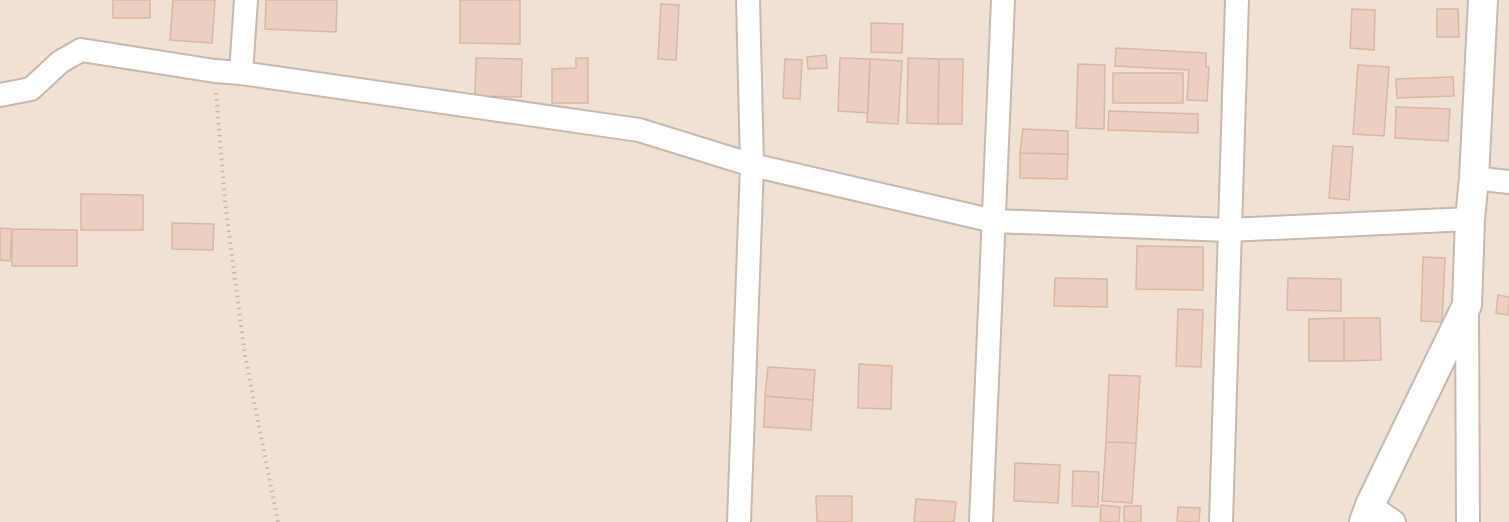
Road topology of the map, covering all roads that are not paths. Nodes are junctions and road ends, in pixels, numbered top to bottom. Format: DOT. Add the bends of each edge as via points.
graph roads {
  1 [pos="246,0"];
  2 [pos="748,0"];
  3 [pos="1003,0"];
  4 [pos="1237,0"];
  5 [pos="1483,0"];
  6 [pos="240,73"];
  7 [pos="0,95"];
  8 [pos="752,165"];
  9 [pos="1474,178"];
  10 [pos="1509,182"];
  11 [pos="1470,219"];
  12 [pos="994,221"];
  13 [pos="1229,230"];
  14 [pos="1467,305"];
  15 [pos="1367,513"];
  16 [pos="739,522"];
  17 [pos="981,522"];
  18 [pos="1221,522"];
  19 [pos="1394,522"];
  20 [pos="1468,522"];
  1 -- 6 [label="street"];
  2 -- 8 [label="street"];
  3 -- 12 [label="street"];
  4 -- 13 [label="street"];
  5 -- 9 [label="street"];
  6 -- 7 [label="street" via="81,51 60,63 31,89"];
  6 -- 8 [label="street" via="639,130"];
  8 -- 12 [label="street"];
  8 -- 16 [label="street"];
  9 -- 10 [label="street"];
  9 -- 11 [label="street"];
  11 -- 13 [label="street"];
  11 -- 14 [label="street"];
  12 -- 13 [label="street"];
  12 -- 17 [label="street"];
  13 -- 18 [label="street"];
  14 -- 15 [label="street"];
  14 -- 20 [label="street"];
  15 -- 19 [label="street"];
}
